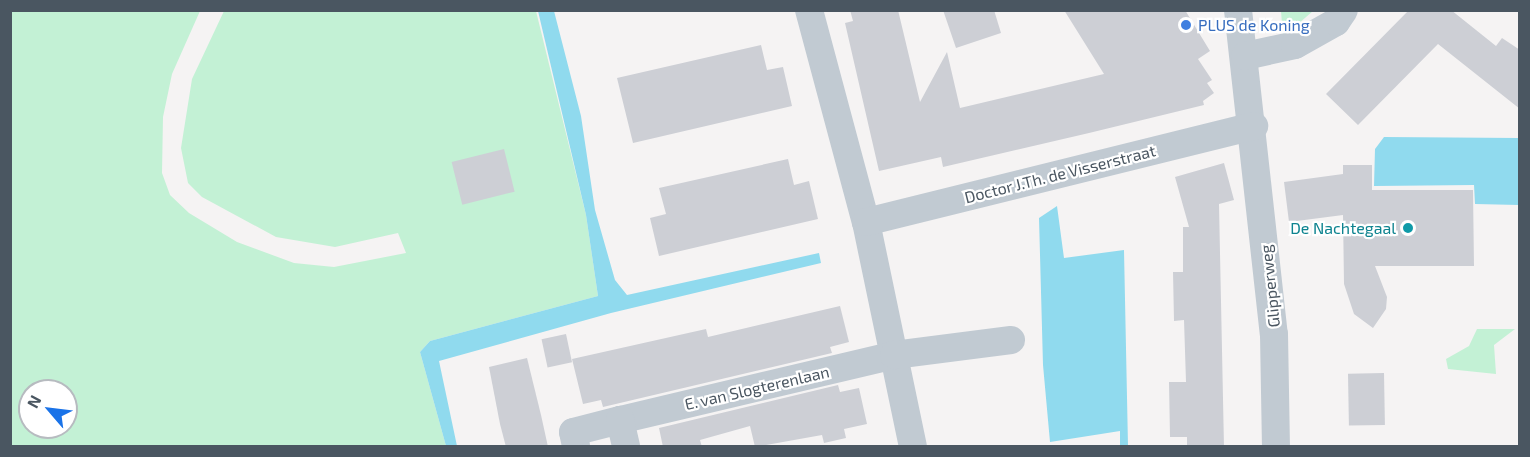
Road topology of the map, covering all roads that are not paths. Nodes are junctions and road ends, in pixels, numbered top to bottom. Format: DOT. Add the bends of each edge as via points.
graph roads {
  1 [pos="809,10"];
  2 [pos="1344,10"];
  3 [pos="1239,12"];
  4 [pos="1245,56"];
  5 [pos="1254,126"];
  6 [pos="866,222"];
  7 [pos="1011,340"];
  8 [pos="894,355"];
  9 [pos="623,433"];
  10 [pos="576,447"];
  11 [pos="913,447"];
  12 [pos="1276,447"];
  1 -- 6 [label="street"];
  2 -- 4 [label="street" via="1336,22 1295,45"];
  3 -- 4 [label="street, Glipperweg"];
  4 -- 5 [label="street, Glipperweg"];
  5 -- 6 [label="street, Doctor J.Th. de Visserstraat"];
  5 -- 12 [label="street, Glipperweg" via="1274,334"];
  6 -- 8 [label="street"];
  7 -- 8 [label="street, E. van Slogterenlaan"];
  8 -- 9 [label="street, E. van Slogterenlaan"];
  8 -- 11 [label="street"];
  9 -- 10 [label="street, E. van Slogterenlaan" via="573,432"];
}
